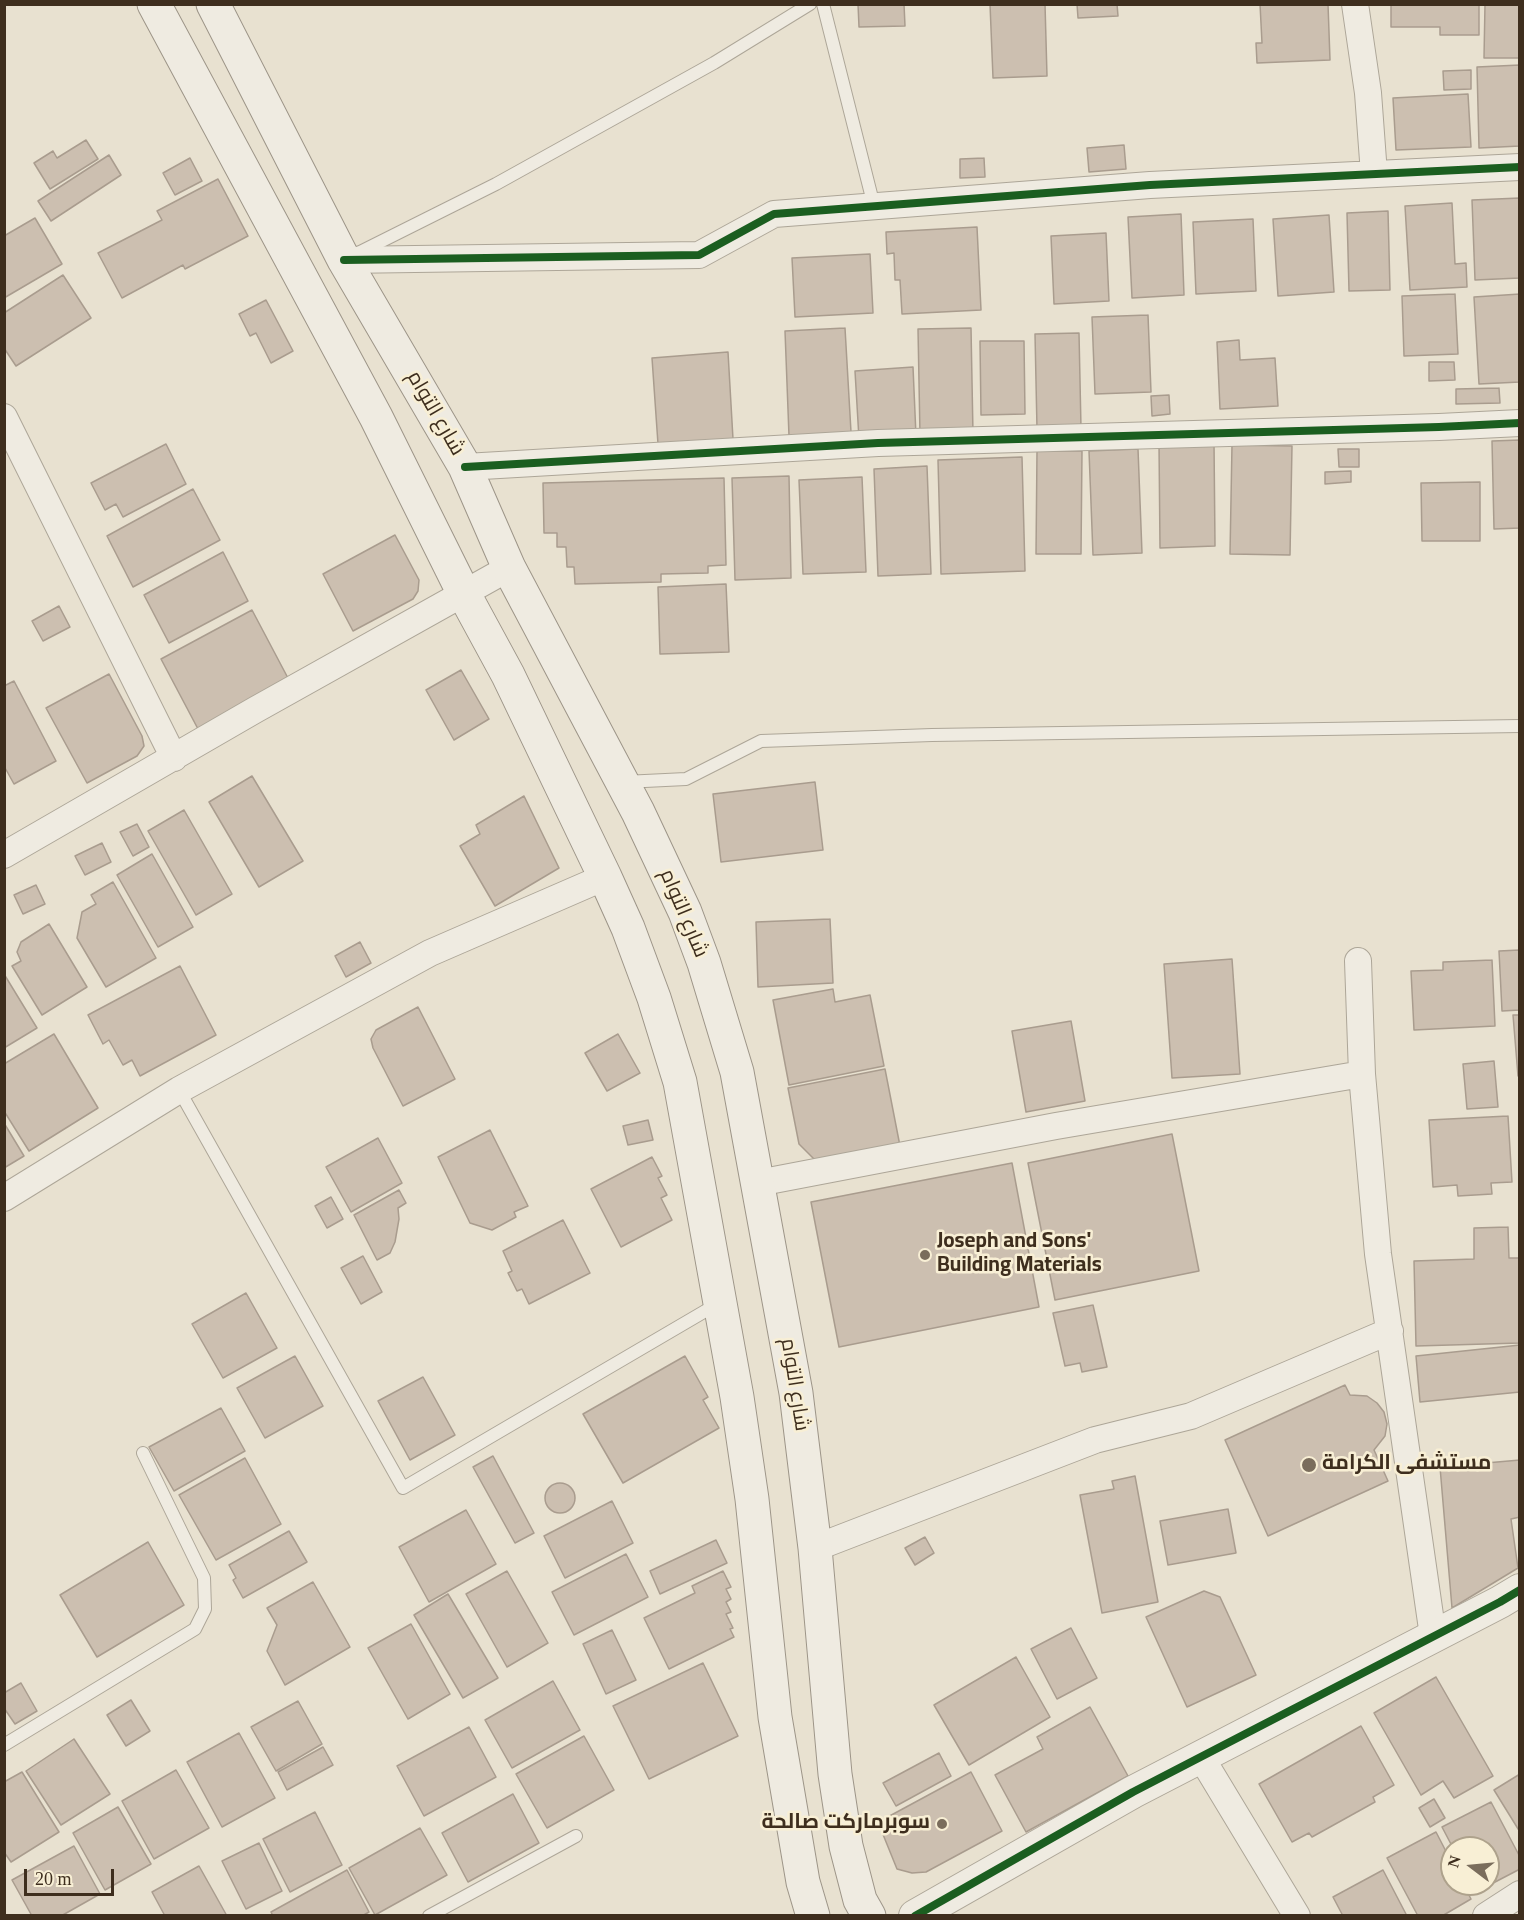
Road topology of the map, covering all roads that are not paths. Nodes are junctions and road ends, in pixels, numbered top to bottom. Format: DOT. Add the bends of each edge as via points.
graph roads {
  1 [pos="154,4"];
  2 [pos="213,4"];
  3 [pos="810,4"];
  4 [pos="823,4"];
  5 [pos="1355,4"];
  6 [pos="1520,167"];
  7 [pos="1374,174"];
  8 [pos="874,206"];
  9 [pos="344,260"];
  10 [pos="4,417"];
  11 [pos="1520,423"];
  12 [pos="465,467"];
  13 [pos="508,568"];
  14 [pos="464,594"];
  15 [pos="1520,726"];
  16 [pos="174,758"];
  17 [pos="623,782"];
  18 [pos="4,855"];
  19 [pos="606,877"];
  20 [pos="1358,961"];
  21 [pos="1362,1074"];
  22 [pos="179,1090"];
  23 [pos="758,1184"];
  24 [pos="4,1198"];
  25 [pos="720,1302"];
  26 [pos="1390,1332"];
  27 [pos="143,1453"];
  28 [pos="815,1548"];
  29 [pos="1520,1590"];
  30 [pos="1433,1636"];
  31 [pos="4,1745"];
  32 [pos="1201,1756"];
  33 [pos="576,1836"];
  34 [pos="1520,1893"];
  35 [pos="429,1916"];
  36 [pos="813,1916"];
  37 [pos="869,1916"];
  38 [pos="915,1916"];
  39 [pos="1297,1916"];
  40 [pos="1486,1916"];
  1 -- 14 [label="main road" via="376,417"];
  2 -- 9 [label="main road, شارع التوام"];
  3 -- 9 [label="lane" via="714,63 496,184"];
  4 -- 8 [label="lane"];
  5 -- 7 [label="street" via="1368,93"];
  6 -- 7 [label="street"];
  7 -- 8 [label="street" via="1150,185"];
  8 -- 9 [label="street" via="774,214 699,255"];
  9 -- 12 [label="main road, شارع التوام"];
  10 -- 16 [label="street"];
  11 -- 12 [label="street" via="878,443"];
  12 -- 13 [label="main road, شارع التوام"];
  13 -- 14 [label="street"];
  13 -- 17 [label="main road, شارع التوام"];
  14 -- 16 [label="street"];
  14 -- 19 [label="main road" via="508,675"];
  15 -- 17 [label="lane" via="760,741 687,779"];
  16 -- 18 [label="street"];
  17 -- 23 [label="main road, شارع التوام" via="685,912 704,963 737,1072"];
  19 -- 22 [label="street" via="430,953"];
  19 -- 25 [label="main road" via="654,998 680,1082"];
  20 -- 21 [label="street"];
  21 -- 23 [label="street" via="1056,1126"];
  21 -- 26 [label="street" via="1378,1254"];
  22 -- 24 [label="street"];
  22 -- 25 [label="lane" via="403,1488"];
  23 -- 28 [label="main road, شارع التوام" via="796,1393"];
  25 -- 36 [label="main road" via="752,1499 775,1717 803,1882"];
  26 -- 28 [label="street" via="1191,1416 1095,1440"];
  26 -- 30 [label="street"];
  27 -- 31 [label="lane" via="204,1578 206,1609 195,1629"];
  28 -- 37 [label="main road, شارع التوام" via="827,1694 846,1846 860,1900"];
  29 -- 30 [label="street"];
  30 -- 32 [label="street"];
  32 -- 38 [label="street"];
  32 -- 39 [label="street"];
  33 -- 35 [label="lane"];
  34 -- 40 [label="street"];
}
